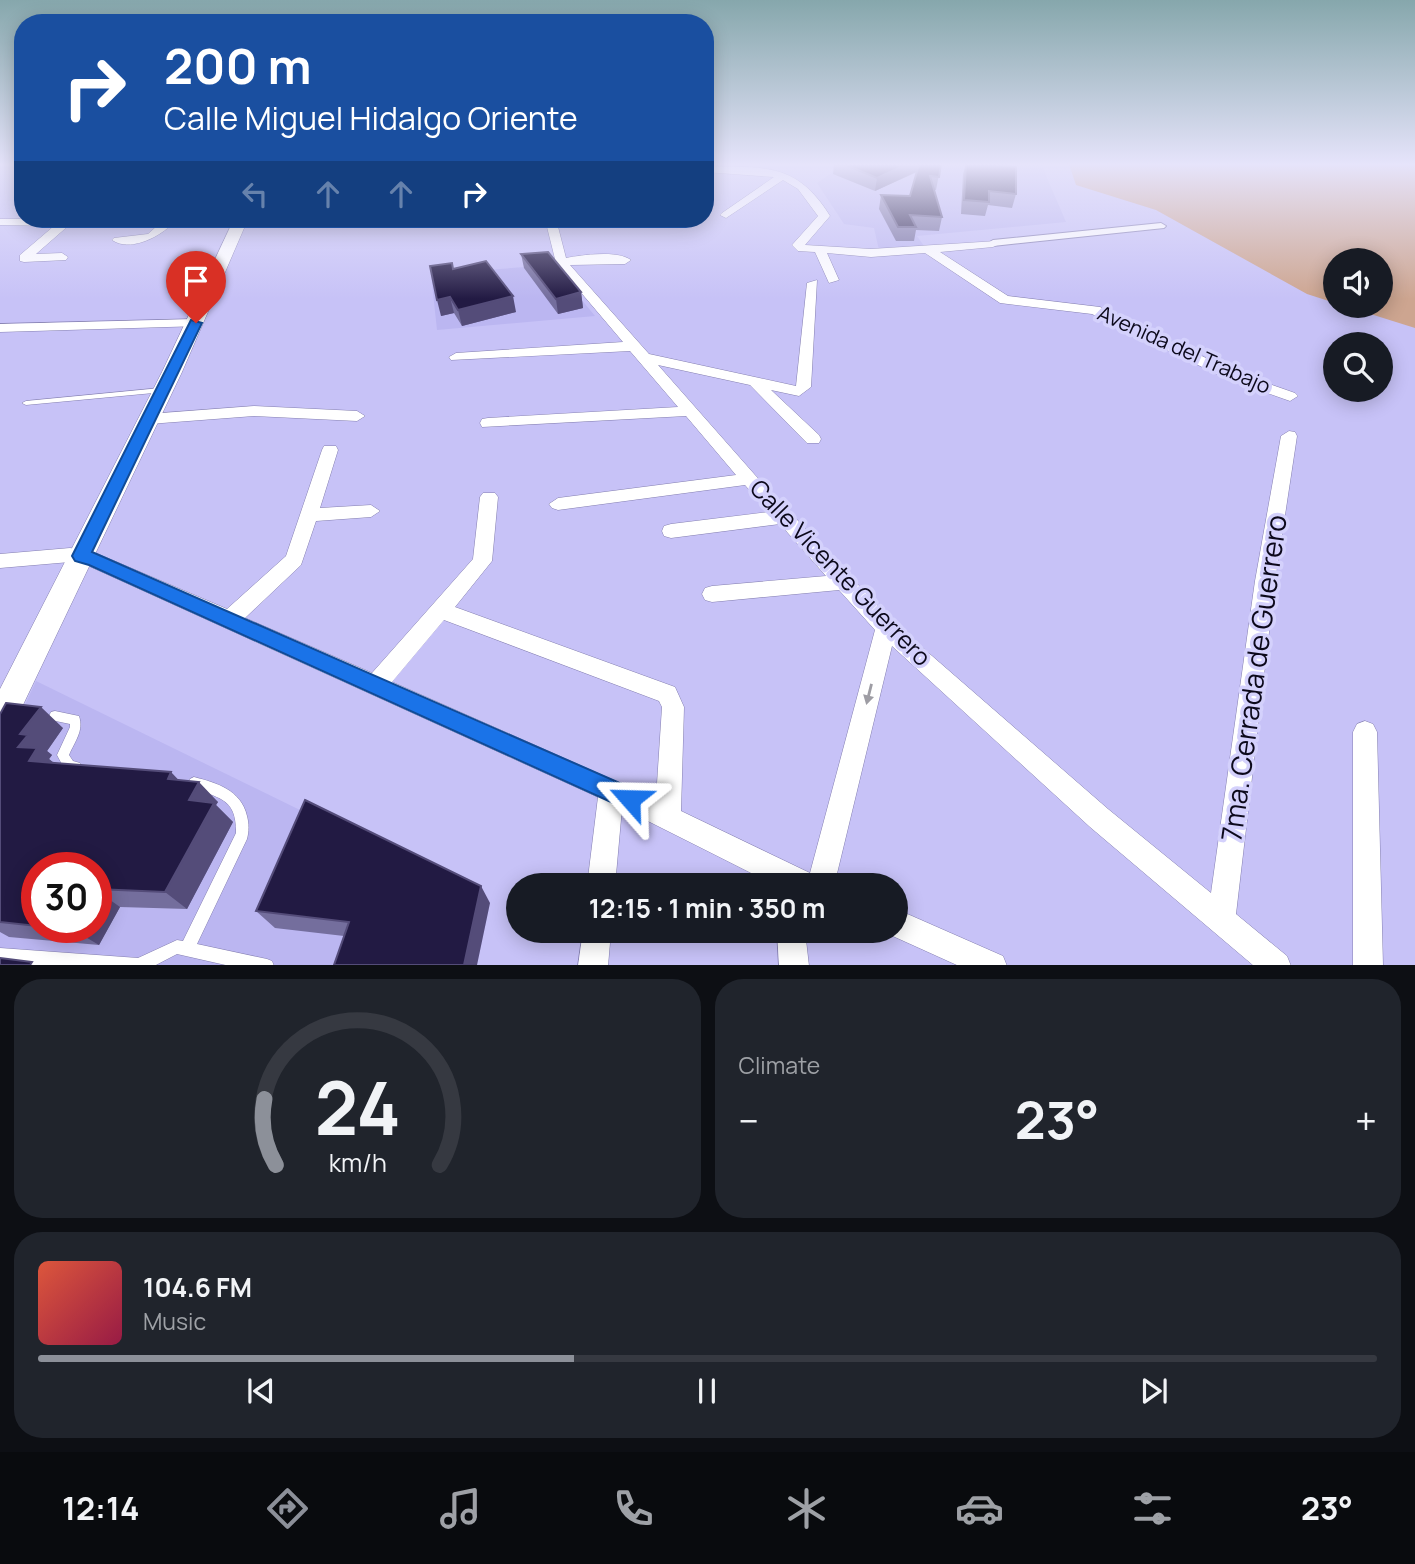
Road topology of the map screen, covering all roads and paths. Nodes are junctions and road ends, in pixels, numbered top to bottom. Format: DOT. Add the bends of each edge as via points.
graph roads {
  1 [pos="735,209"];
  2 [pos="818,209"];
  3 [pos="726,215"];
  4 [pos="1160,226"];
  5 [pos="58,228"];
  6 [pos="161,228"];
  7 [pos="236,228"];
  8 [pos="554,228"];
  9 [pos="118,240"];
  10 [pos="993,243"];
  11 [pos="928,250"];
  12 [pos="820,251"];
  13 [pos="62,257"];
  14 [pos="625,260"];
  15 [pos="562,263"];
  16 [pos="833,280"];
  17 [pos="813,283"];
  18 [pos="196,323"];
  19 [pos="3,330"];
  20 [pos="640,352"];
  21 [pos="456,357"];
  22 [pos="757,384"];
  23 [pos="163,390"];
  24 [pos="1290,396"];
  25 [pos="26,403"];
  26 [pos="691,411"];
  27 [pos="358,416"];
  28 [pos="149,419"];
  29 [pos="488,423"];
  30 [pos="1289,436"];
  31 [pos="813,439"];
  32 [pos="330,450"];
  33 [pos="749,479"];
  34 [pos="489,497"];
  35 [pos="558,504"];
  36 [pos="371,511"];
  37 [pos="309,515"];
  38 [pos="783,517"];
  39 [pos="671,531"];
  40 [pos="81,556"];
  41 [pos="0,561"];
  42 [pos="841,582"];
  43 [pos="712,594"];
  44 [pos="439,610"];
  45 [pos="229,620"];
  46 [pos="886,628"];
  47 [pos="376,685"];
  48 [pos="55,716"];
  49 [pos="0,720"];
  50 [pos="1366,732"];
  51 [pos="95,769"];
  52 [pos="185,781"];
  53 [pos="611,790"];
  54 [pos="668,817"];
  55 [pos="602,873"];
  56 [pos="776,873"];
  57 [pos="823,873"];
  58 [pos="1221,920"];
  59 [pos="908,928"];
  60 [pos="596,943"];
  61 [pos="792,943"];
  62 [pos="187,949"];
  63 [pos="0,955"];
  64 [pos="84,964"];
  65 [pos="267,965"];
  66 [pos="593,965"];
  67 [pos="793,965"];
  68 [pos="993,965"];
  69 [pos="1277,965"];
  70 [pos="1368,965"];
  1 -- 3 [label="street"];
  2 -- 12 [label="street" via="824,216 799,247"];
  4 -- 10 [label="street"];
  5 -- 13 [label="street" via="23,258"];
  6 -- 9 [label="street" via="148,238"];
  7 -- 18 [label="street"];
  8 -- 15 [label="street, Calle Vicente Guerrero"];
  10 -- 11 [label="street"];
  11 -- 12 [label="street"];
  11 -- 24 [label="street, Avenida del Trabajo" via="1005,300 1095,310 1230,375"];
  12 -- 16 [label="street"];
  14 -- 15 [label="street"];
  15 -- 20 [label="street, Calle Vicente Guerrero"];
  17 -- 22 [label="street" via="803,387 795,392"];
  18 -- 19 [label="street"];
  18 -- 23 [label="street"];
  20 -- 21 [label="street"];
  20 -- 22 [label="street"];
  20 -- 26 [label="street, Calle Vicente Guerrero"];
  22 -- 31 [label="street"];
  23 -- 25 [label="lane"];
  23 -- 28 [label="street"];
  26 -- 29 [label="street"];
  26 -- 33 [label="street, Calle Vicente Guerrero"];
  27 -- 28 [label="street" via="254,411"];
  28 -- 40 [label="street"];
  30 -- 58 [label="street, 7ma. Cerrada de Guerrero" via="1265,581"];
  32 -- 37 [label="street"];
  33 -- 35 [label="street"];
  33 -- 38 [label="street, Calle Vicente Guerrero"];
  34 -- 44 [label="street" via="482,561"];
  36 -- 37 [label="street"];
  37 -- 45 [label="street" via="294,560"];
  38 -- 39 [label="street"];
  38 -- 42 [label="street, Calle Vicente Guerrero"];
  40 -- 41 [label="street"];
  40 -- 45 [label="street"];
  40 -- 49 [label="street"];
  42 -- 43 [label="street"];
  42 -- 46 [label="street, Calle Vicente Guerrero"];
  44 -- 47 [label="street"];
  44 -- 54 [label="street" via="670,697"];
  45 -- 47 [label="street"];
  46 -- 57 [label="street, one-way"];
  46 -- 58 [label="street, Calle Vicente Guerrero"];
  47 -- 53 [label="street"];
  48 -- 51 [label="lane" via="76,723 63,760 69,766"];
  50 -- 70 [label="street"];
  52 -- 62 [label="lane" via="230,797 243,814 242,834"];
  53 -- 54 [label="street"];
  53 -- 55 [label="street"];
  54 -- 56 [label="street"];
  58 -- 69 [label="street, Calle Vicente Guerrero"];
  59 -- 68 [label="street"];
  60 -- 66 [label="street"];
  61 -- 67 [label="street"];
  62 -- 64 [label="lane" via="173,947 139,965"];
  62 -- 65 [label="lane"];
  63 -- 64 [label="lane"];
}
